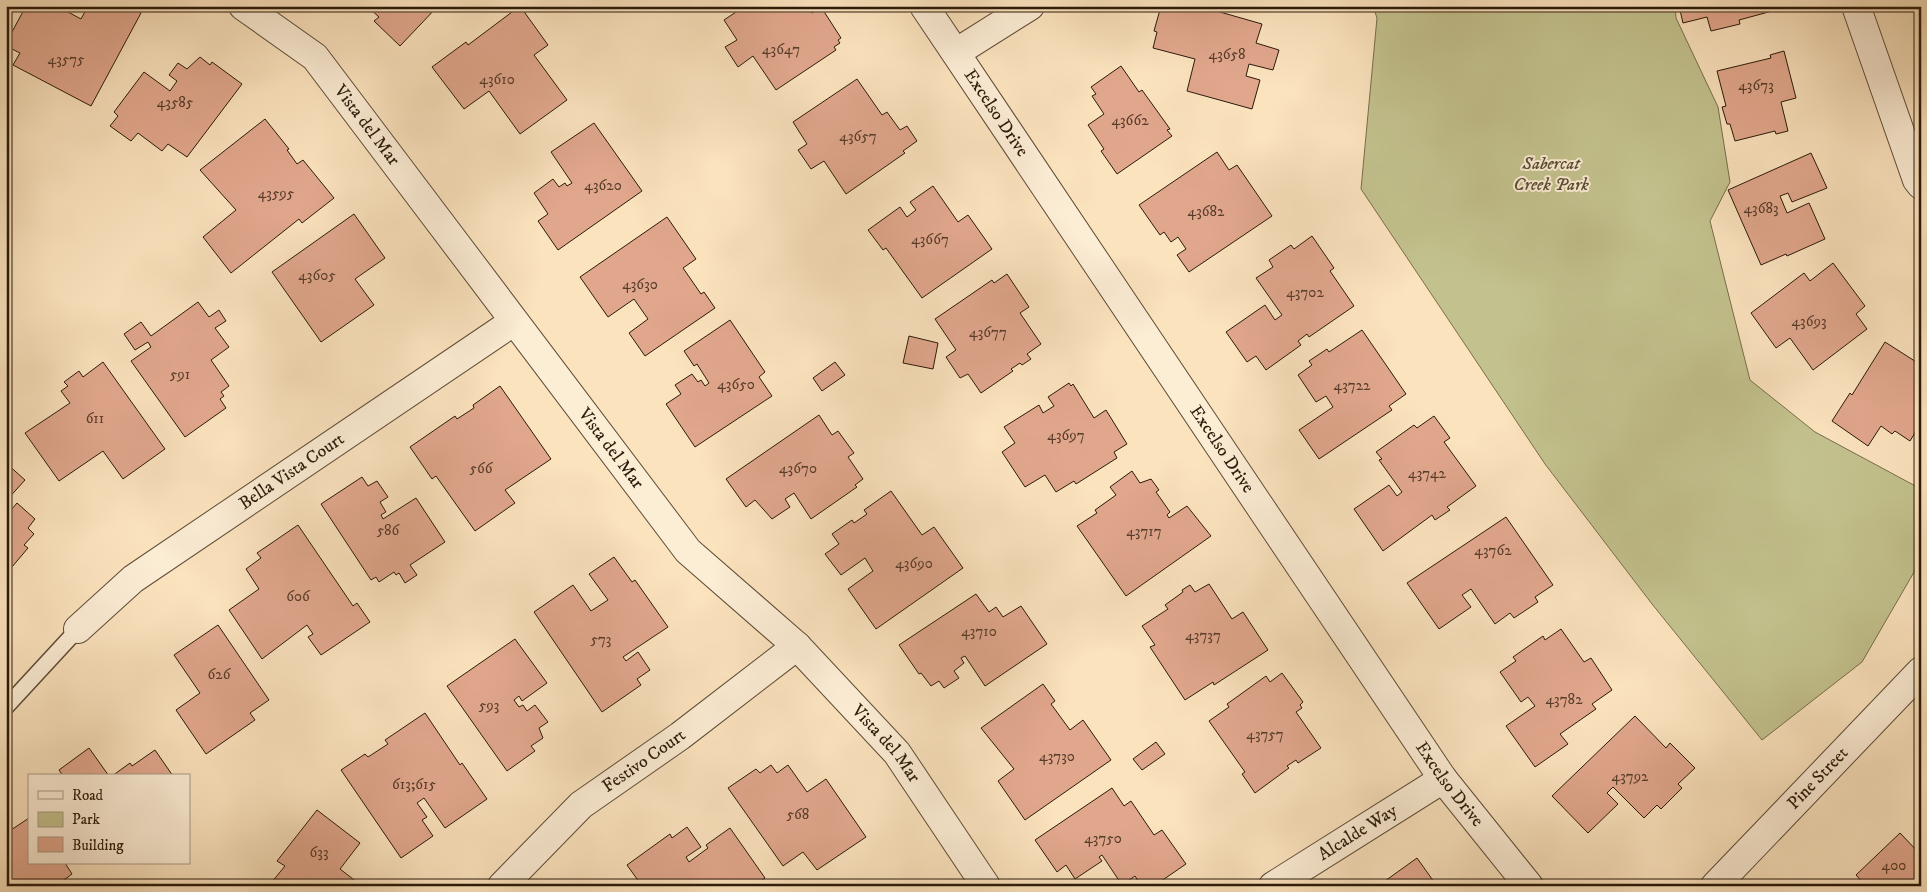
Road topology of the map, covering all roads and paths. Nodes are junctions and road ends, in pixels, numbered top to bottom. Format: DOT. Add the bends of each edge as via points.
graph roads {
  1 [pos="243,6"];
  2 [pos="924,6"];
  3 [pos="1030,6"];
  4 [pos="1856,6"];
  5 [pos="957,52"];
  6 [pos="1921,185"];
  7 [pos="513,322"];
  8 [pos="78,629"];
  9 [pos="797,646"];
  10 [pos="1921,671"];
  11 [pos="6,708"];
  12 [pos="1443,780"];
  13 [pos="502,886"];
  14 [pos="986,886"];
  15 [pos="1273,886"];
  16 [pos="1529,886"];
  17 [pos="1715,886"];
  1 -- 7 [label="street, Vista del Mar" via="315,57"];
  2 -- 5 [label="street, Excelso Drive"];
  3 -- 5 [label="street"];
  4 -- 6 [label="street"];
  5 -- 12 [label="street, Excelso Drive"];
  7 -- 8 [label="street, Bella Vista Court" via="133,579"];
  7 -- 9 [label="street, Vista del Mar" via="688,551"];
  8 -- 11 [label="lane"];
  9 -- 13 [label="street, Festivo Court" via="680,736 581,805"];
  9 -- 14 [label="street, Vista del Mar" via="897,753"];
  10 -- 17 [label="street, Pine Street"];
  12 -- 15 [label="street, Alcalde Way"];
  12 -- 16 [label="street, Excelso Drive"];
}
